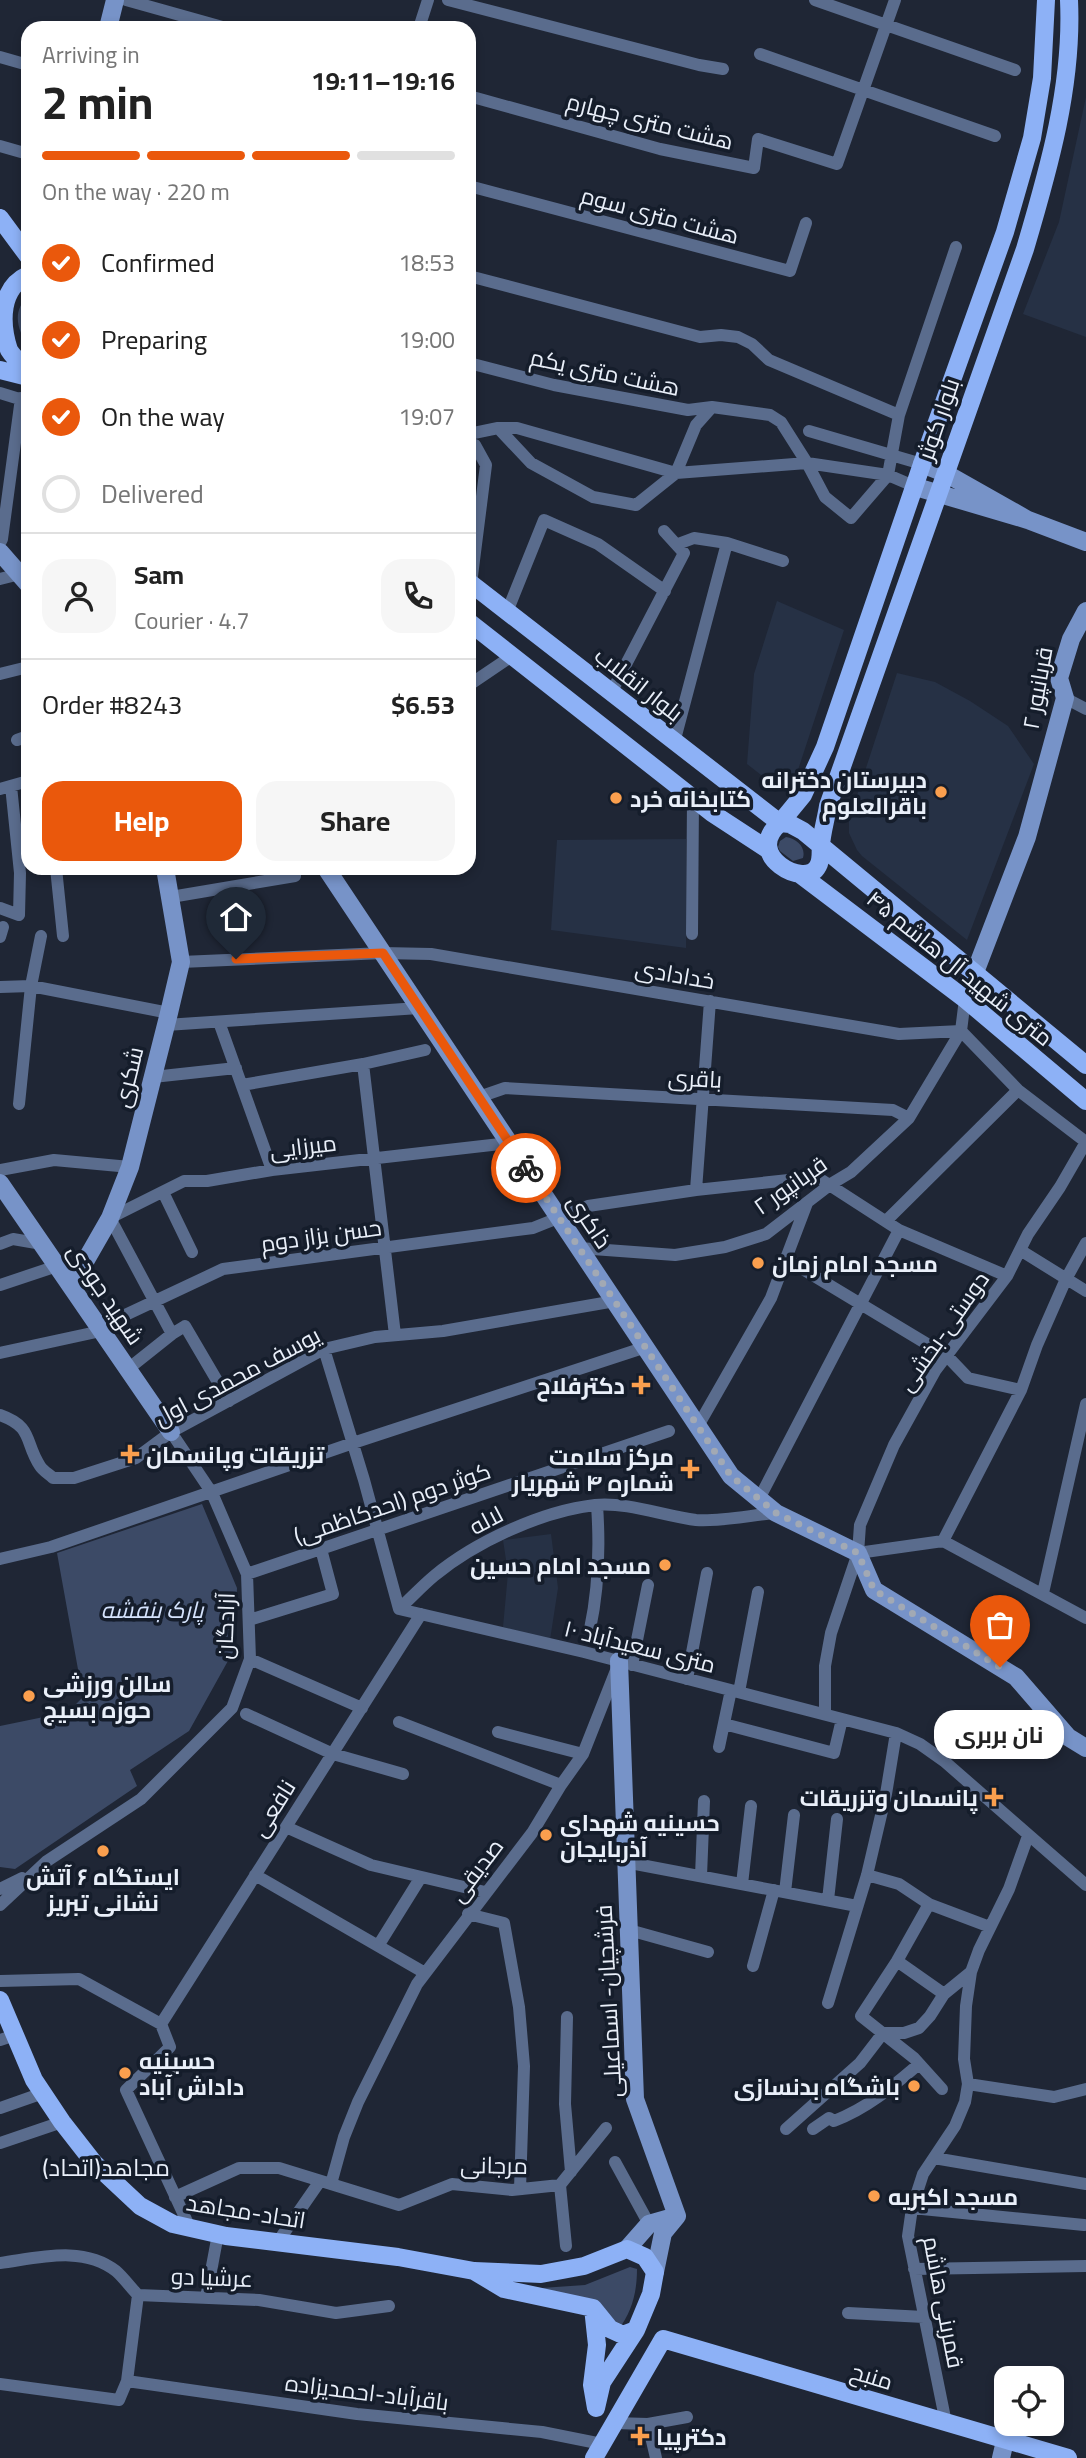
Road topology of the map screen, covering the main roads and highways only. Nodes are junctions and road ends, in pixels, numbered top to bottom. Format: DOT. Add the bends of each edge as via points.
graph roads {
  1 [pos="115,0"];
  2 [pos="1046,0"];
  3 [pos="1069,0"];
  4 [pos="110,21"];
  5 [pos="0,218"];
  6 [pos="21,246"];
  7 [pos="21,279"];
  8 [pos="1,296"];
  9 [pos="21,364"];
  10 [pos="0,370"];
  11 [pos="21,375"];
  12 [pos="922,464"];
  13 [pos="945,473"];
  14 [pos="916,487"];
  15 [pos="937,495"];
  16 [pos="1028,520"];
  17 [pos="1086,542"];
  18 [pos="0,552"];
  19 [pos="21,576"];
  20 [pos="476,588"];
  21 [pos="1086,611"];
  22 [pos="476,628"];
  23 [pos="845,693"];
  24 [pos="866,700"];
  25 [pos="733,788"];
  26 [pos="712,813"];
  27 [pos="780,823"];
  28 [pos="820,847"];
  29 [pos="767,849"];
  30 [pos="166,875"];
  31 [pos="331,875"];
  32 [pos="801,875"];
  33 [pos="974,975"];
  34 [pos="1086,1065"];
  35 [pos="1086,1101"];
  36 [pos="0,1183"];
  37 [pos="71,1286"];
  38 [pos="171,1432"];
  39 [pos="626,1663"];
  40 [pos="1086,1748"];
  41 [pos="0,2000"];
  42 [pos="8,2038"];
  43 [pos="677,2216"];
  44 [pos="627,2249"];
  45 [pos="474,2271"];
  46 [pos="655,2272"];
  47 [pos="593,2308"];
  48 [pos="636,2330"];
  49 [pos="596,2408"];
  50 [pos="1003,2450"];
  51 [pos="598,2451"];
  52 [pos="1068,2458"];
  1 -- 4 [label="main road"];
  2 -- 12 [label="main road, بلوار کوثر" via="1032,138 1005,232"];
  3 -- 13 [label="main road, بلوار کوثر" via="1065,83 1050,165"];
  5 -- 6 [label="main road"];
  7 -- 8 [label="main road"];
  8 -- 9 [label="main road" via="2,333"];
  10 -- 11 [label="main road"];
  12 -- 13 [label="main road"];
  12 -- 14 [label="main road, بلوار کوثر"];
  13 -- 15 [label="main road, بلوار کوثر"];
  13 -- 16 [label="main road"];
  14 -- 15 [label="main road"];
  14 -- 23 [label="main road, بلوار کوثر"];
  15 -- 16 [label="main road"];
  15 -- 24 [label="main road, بلوار کوثر"];
  16 -- 17 [label="main road"];
  18 -- 19 [label="main road"];
  20 -- 25 [label="main road, بلوار انقلاب"];
  21 -- 33 [label="main road, قربانپور ۲" via="1059,678 1065,698 1027,836"];
  22 -- 26 [label="main road"];
  23 -- 24 [label="main road"];
  23 -- 27 [label="main road, بلوار کوثر" via="803,795"];
  24 -- 28 [label="main road, بلوار کوثر" via="828,806"];
  25 -- 26 [label="main road" via="732,800 724,810"];
  25 -- 27 [label="main road, بلوار انقلاب"];
  26 -- 29 [label="main road"];
  27 -- 28 [label="main road" via="803,831"];
  27 -- 29 [label="main road" via="768,837"];
  28 -- 32 [label="main road" via="817,869"];
  28 -- 33 [label="main road, ۴۵ متری شهید آل هاشم"];
  29 -- 32 [label="main road" via="788,870"];
  30 -- 37 [label="main road, شکری" via="181,962 168,1019 130,1167 110,1218"];
  31 -- 40 [label="main road, ذاکری" via="731,1476 776,1513 858,1553 874,1590 1017,1677 1068,1737"];
  32 -- 35 [label="main road, ۴۵ متری شهید آل هاشم" via="965,999"];
  33 -- 34 [label="main road, ۴۵ متری شهید آل هاشم"];
  36 -- 37 [label="main road, شهید جودی"];
  37 -- 38 [label="main road, شهید جودی"];
  39 -- 43 [label="main road, فرشچیان- اسماعیلی" via="625,1862 635,2099"];
  41 -- 42 [label="main road, اتحاد-مجاهد"];
  42 -- 45 [label="main road, اتحاد-مجاهد" via="94,2163 140,2206 173,2224"];
  43 -- 44 [label="main road" via="649,2224"];
  43 -- 46 [label="main road" via="663,2233"];
  44 -- 45 [label="main road" via="584,2266 541,2274"];
  44 -- 46 [label="main road" via="645,2257"];
  45 -- 47 [label="main road" via="504,2289"];
  46 -- 48 [label="main road"];
  47 -- 48 [label="main road" via="610,2329 623,2335"];
  47 -- 49 [label="main road"];
  48 -- 49 [label="main road" via="602,2382"];
  49 -- 51 [label="main road"];
  50 -- 51 [label="main road, منبح" via="946,2423 663,2339"];
  50 -- 52 [label="main road, منبح"];
}
